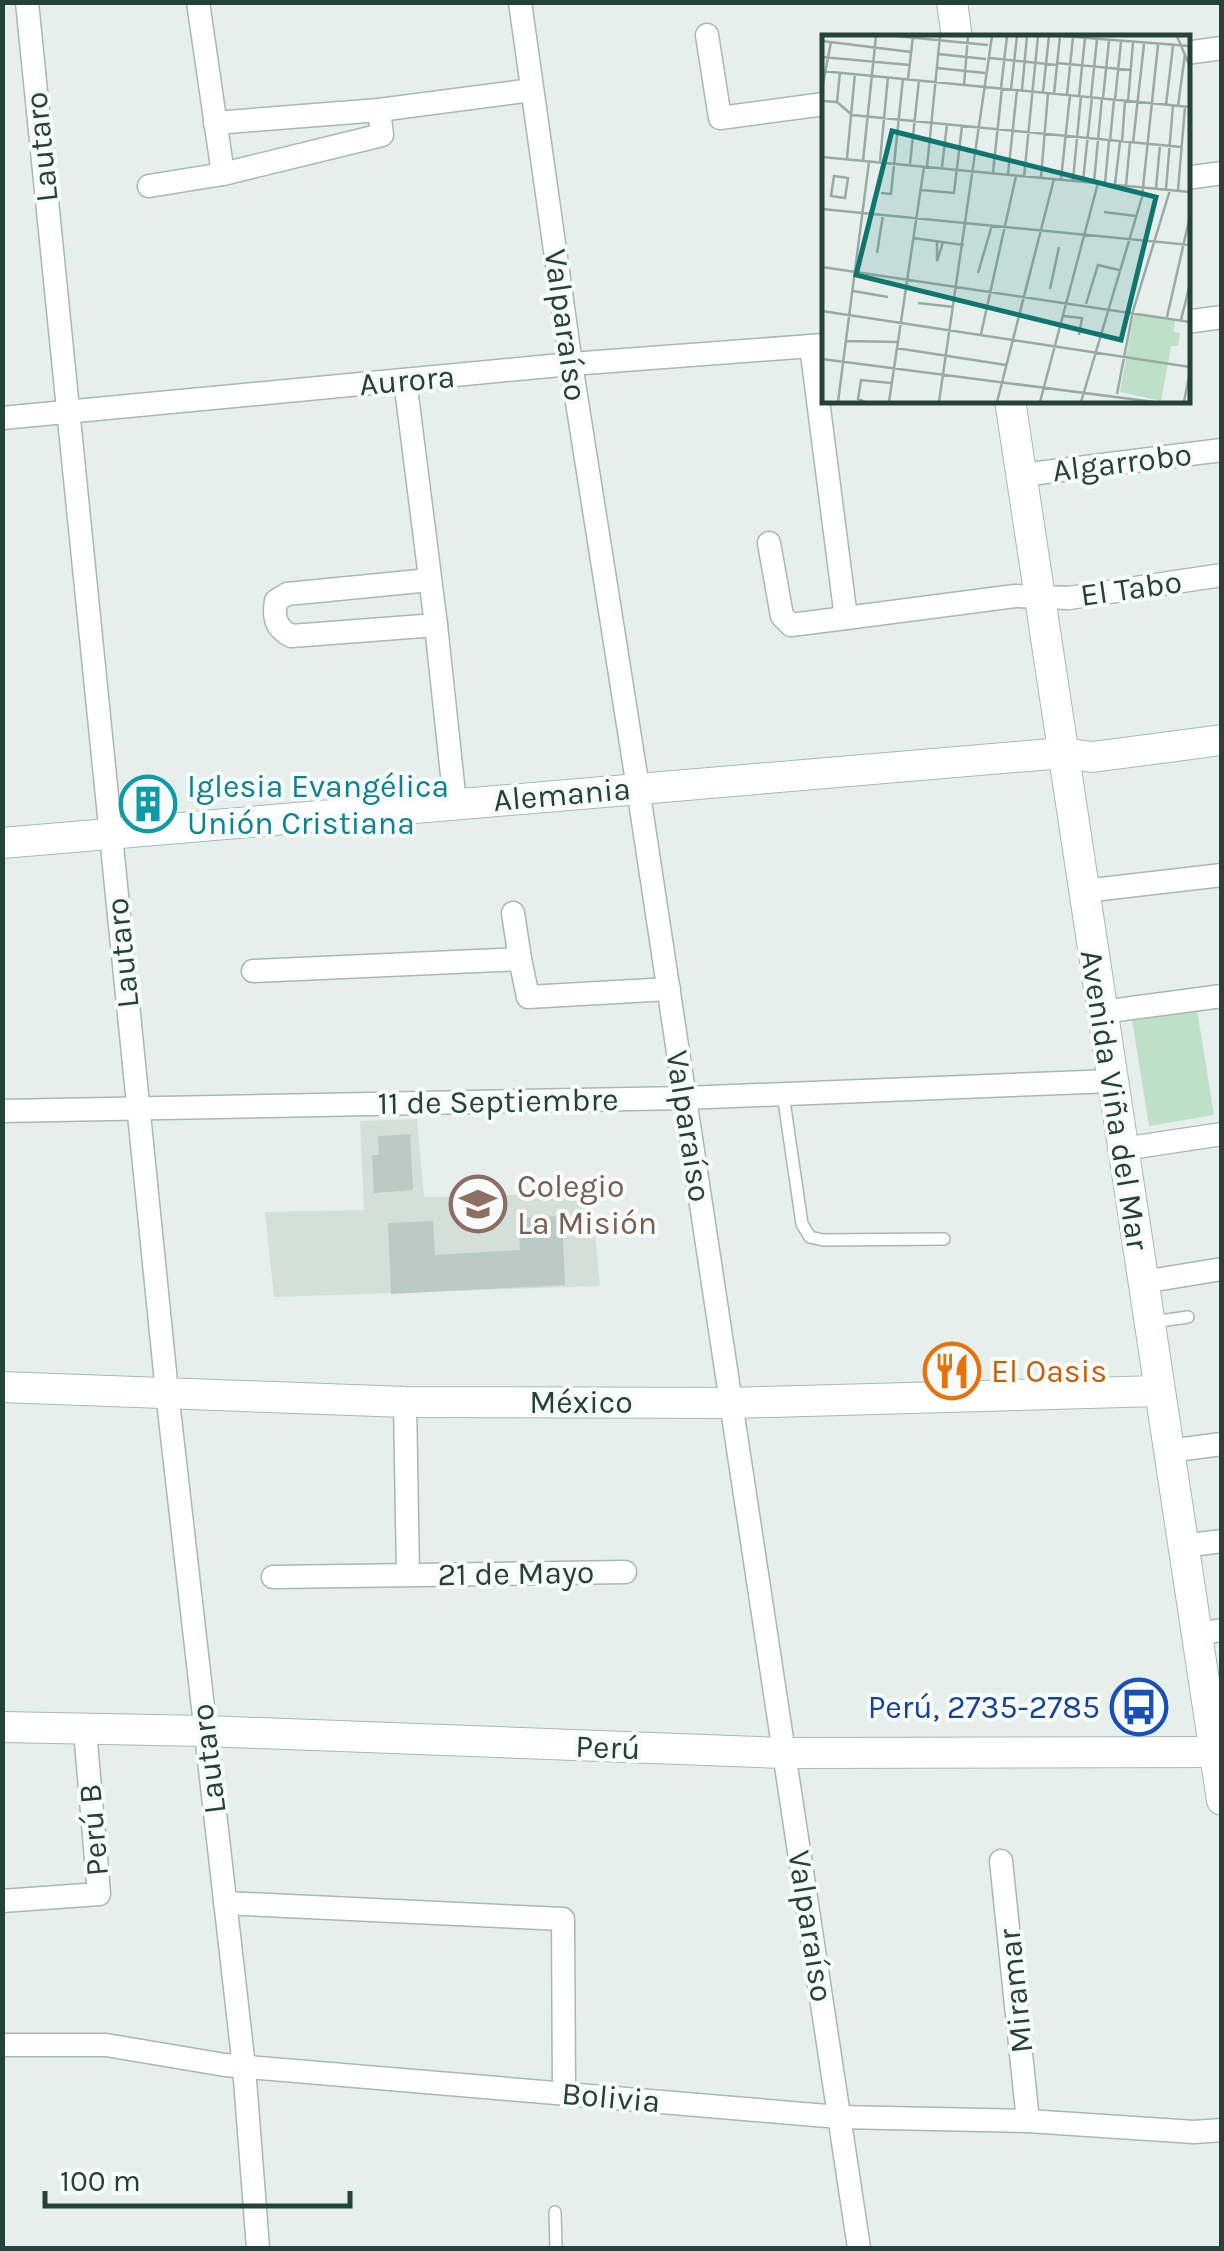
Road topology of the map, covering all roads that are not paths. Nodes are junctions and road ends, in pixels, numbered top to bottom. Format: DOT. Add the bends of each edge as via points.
graph roads {
  1 [pos="27,2"];
  2 [pos="198,2"];
  3 [pos="520,2"];
  4 [pos="952,2"];
  5 [pos="707,34"];
  6 [pos="957,35"];
  7 [pos="1222,48"];
  8 [pos="1189,53"];
  9 [pos="532,90"];
  10 [pos="822,104"];
  11 [pos="379,110"];
  12 [pos="214,123"];
  13 [pos="1222,173"];
  14 [pos="223,174"];
  15 [pos="1189,178"];
  16 [pos="149,186"];
  17 [pos="1222,317"];
  18 [pos="1189,322"];
  19 [pos="818,345"];
  20 [pos="571,364"];
  21 [pos="405,380"];
  22 [pos="822,384"];
  23 [pos="824,402"];
  24 [pos="1010,402"];
  25 [pos="67,412"];
  26 [pos="2,418"];
  27 [pos="1222,450"];
  28 [pos="1022,475"];
  29 [pos="769,543"];
  30 [pos="1222,575"];
  31 [pos="430,580"];
  32 [pos="1040,597"];
  33 [pos="846,618"];
  34 [pos="436,624"];
  35 [pos="1222,721"];
  36 [pos="1222,740"];
  37 [pos="1063,753"];
  38 [pos="638,788"];
  39 [pos="455,803"];
  40 [pos="109,834"];
  41 [pos="2,842"];
  42 [pos="1222,875"];
  43 [pos="1084,892"];
  44 [pos="513,913"];
  45 [pos="520,959"];
  46 [pos="253,970"];
  47 [pos="669,990"];
  48 [pos="1222,996"];
  49 [pos="1102,1012"];
  50 [pos="1112,1081"];
  51 [pos="782,1094"];
  52 [pos="685,1098"];
  53 [pos="139,1110"];
  54 [pos="2,1112"];
  55 [pos="1222,1134"];
  56 [pos="1123,1149"];
  57 [pos="944,1239"];
  58 [pos="1222,1269"];
  59 [pos="1143,1282"];
  60 [pos="1188,1317"];
  61 [pos="1149,1322"];
  62 [pos="2,1387"];
  63 [pos="1159,1391"];
  64 [pos="167,1392"];
  65 [pos="405,1402"];
  66 [pos="731,1402"];
  67 [pos="1222,1444"];
  68 [pos="1168,1451"];
  69 [pos="1222,1541"];
  70 [pos="1183,1546"];
  71 [pos="625,1572"];
  72 [pos="408,1574"];
  73 [pos="273,1577"];
  74 [pos="1209,1632"];
  75 [pos="1215,1719"];
  76 [pos="2,1726"];
  77 [pos="84,1730"];
  78 [pos="204,1731"];
  79 [pos="1214,1752"];
  80 [pos="784,1753"];
  81 [pos="1222,1800"];
  82 [pos="1001,1862"];
  83 [pos="2,1901"];
  84 [pos="224,1903"];
  85 [pos="2,2045"];
  86 [pos="244,2067"];
  87 [pos="564,2093"];
  88 [pos="840,2117"];
  89 [pos="1028,2121"];
  90 [pos="1222,2130"];
  91 [pos="555,2212"];
  92 [pos="258,2248"];
  93 [pos="556,2248"];
  94 [pos="859,2248"];
  1 -- 25 [label="street, Lautaro"];
  2 -- 12 [label="street"];
  3 -- 9 [label="street, Valparaíso"];
  4 -- 6 [label="main road"];
  5 -- 10 [label="street" via="720,118"];
  7 -- 8 [label="street"];
  9 -- 11 [label="street"];
  9 -- 20 [label="street, Valparaíso"];
  11 -- 12 [label="street"];
  11 -- 14 [label="street" via="382,136"];
  12 -- 14 [label="street"];
  13 -- 15 [label="street"];
  14 -- 16 [label="street"];
  17 -- 18 [label="street"];
  19 -- 20 [label="street, Aurora"];
  19 -- 22 [label="street, Aurora"];
  20 -- 21 [label="street, Aurora"];
  20 -- 38 [label="street, Valparaíso"];
  21 -- 25 [label="street, Aurora"];
  21 -- 31 [label="street"];
  23 -- 33 [label="street, Aurora"];
  24 -- 28 [label="main road, Avenida Viña del Mar"];
  25 -- 26 [label="street, Aurora"];
  25 -- 40 [label="street, Lautaro"];
  27 -- 28 [label="street, Algarrobo"];
  28 -- 32 [label="main road, Avenida Viña del Mar"];
  29 -- 33 [label="street" via="786,621"];
  30 -- 32 [label="street, El Tabo"];
  31 -- 34 [label="street"];
  31 -- 34 [label="street" via="287,594 273,616 291,636"];
  32 -- 33 [label="street"];
  32 -- 37 [label="main road, Avenida Viña del Mar"];
  34 -- 39 [label="street"];
  35 -- 37 [label="main road, Alemania" via="1103,739"];
  36 -- 37 [label="main road, Alemania" via="1092,757"];
  37 -- 38 [label="main road, Alemania"];
  37 -- 43 [label="main road, Avenida Viña del Mar"];
  38 -- 39 [label="main road, Alemania"];
  38 -- 47 [label="street, Valparaíso"];
  39 -- 40 [label="main road, Alemania"];
  40 -- 41 [label="main road, Alemania"];
  40 -- 53 [label="street, Lautaro"];
  42 -- 43 [label="street"];
  43 -- 49 [label="main road, Avenida Viña del Mar"];
  44 -- 45 [label="street"];
  45 -- 46 [label="street"];
  45 -- 47 [label="street" via="528,997"];
  47 -- 52 [label="street, Valparaíso"];
  48 -- 49 [label="street"];
  49 -- 50 [label="main road, Avenida Viña del Mar"];
  50 -- 51 [label="street, 11 de Septiembre"];
  50 -- 56 [label="main road, Avenida Viña del Mar"];
  51 -- 52 [label="street, 11 de Septiembre"];
  51 -- 57 [label="lane" via="802,1224 810,1237"];
  52 -- 53 [label="street, 11 de Septiembre"];
  52 -- 66 [label="street, Valparaíso"];
  53 -- 54 [label="street, 11 de Septiembre"];
  53 -- 64 [label="street, Lautaro"];
  55 -- 56 [label="street"];
  56 -- 59 [label="main road, Avenida Viña del Mar"];
  58 -- 59 [label="street"];
  59 -- 61 [label="main road, Avenida Viña del Mar"];
  60 -- 61 [label="lane"];
  61 -- 63 [label="main road, Avenida Viña del Mar"];
  62 -- 64 [label="main road, México"];
  63 -- 66 [label="main road, México"];
  63 -- 68 [label="main road, Avenida Viña del Mar"];
  64 -- 65 [label="main road, México"];
  64 -- 78 [label="street, Lautaro"];
  65 -- 66 [label="main road, México"];
  65 -- 72 [label="street, 21 de Mayo"];
  66 -- 80 [label="street, Valparaíso"];
  67 -- 68 [label="street"];
  68 -- 70 [label="main road, Avenida Viña del Mar"];
  69 -- 70 [label="street"];
  70 -- 74 [label="main road, Avenida Viña del Mar"];
  71 -- 72 [label="street, 21 de Mayo"];
  72 -- 73 [label="street, 21 de Mayo"];
  74 -- 75 [label="main road, Avenida Viña del Mar"];
  75 -- 79 [label="main road, Avenida Viña del Mar"];
  76 -- 77 [label="main road, Perú"];
  77 -- 78 [label="main road, Perú"];
  77 -- 83 [label="street, Perú B" via="99,1894"];
  78 -- 80 [label="main road, Perú"];
  78 -- 84 [label="street, Lautaro"];
  79 -- 80 [label="main road, Perú"];
  79 -- 81 [label="main road, Avenida Viña del Mar"];
  80 -- 88 [label="street, Valparaíso"];
  82 -- 89 [label="street, Miramar"];
  84 -- 86 [label="street, Lautaro"];
  84 -- 87 [label="street" via="563,1919"];
  85 -- 86 [label="street, Bolivia" via="106,2045"];
  86 -- 87 [label="street, Bolivia"];
  86 -- 92 [label="street, Lautaro"];
  87 -- 88 [label="street, Bolivia"];
  88 -- 89 [label="street, Bolivia"];
  88 -- 94 [label="street, Valparaíso"];
  89 -- 90 [label="street, Bolivia"];
  91 -- 93 [label="lane"];
}
